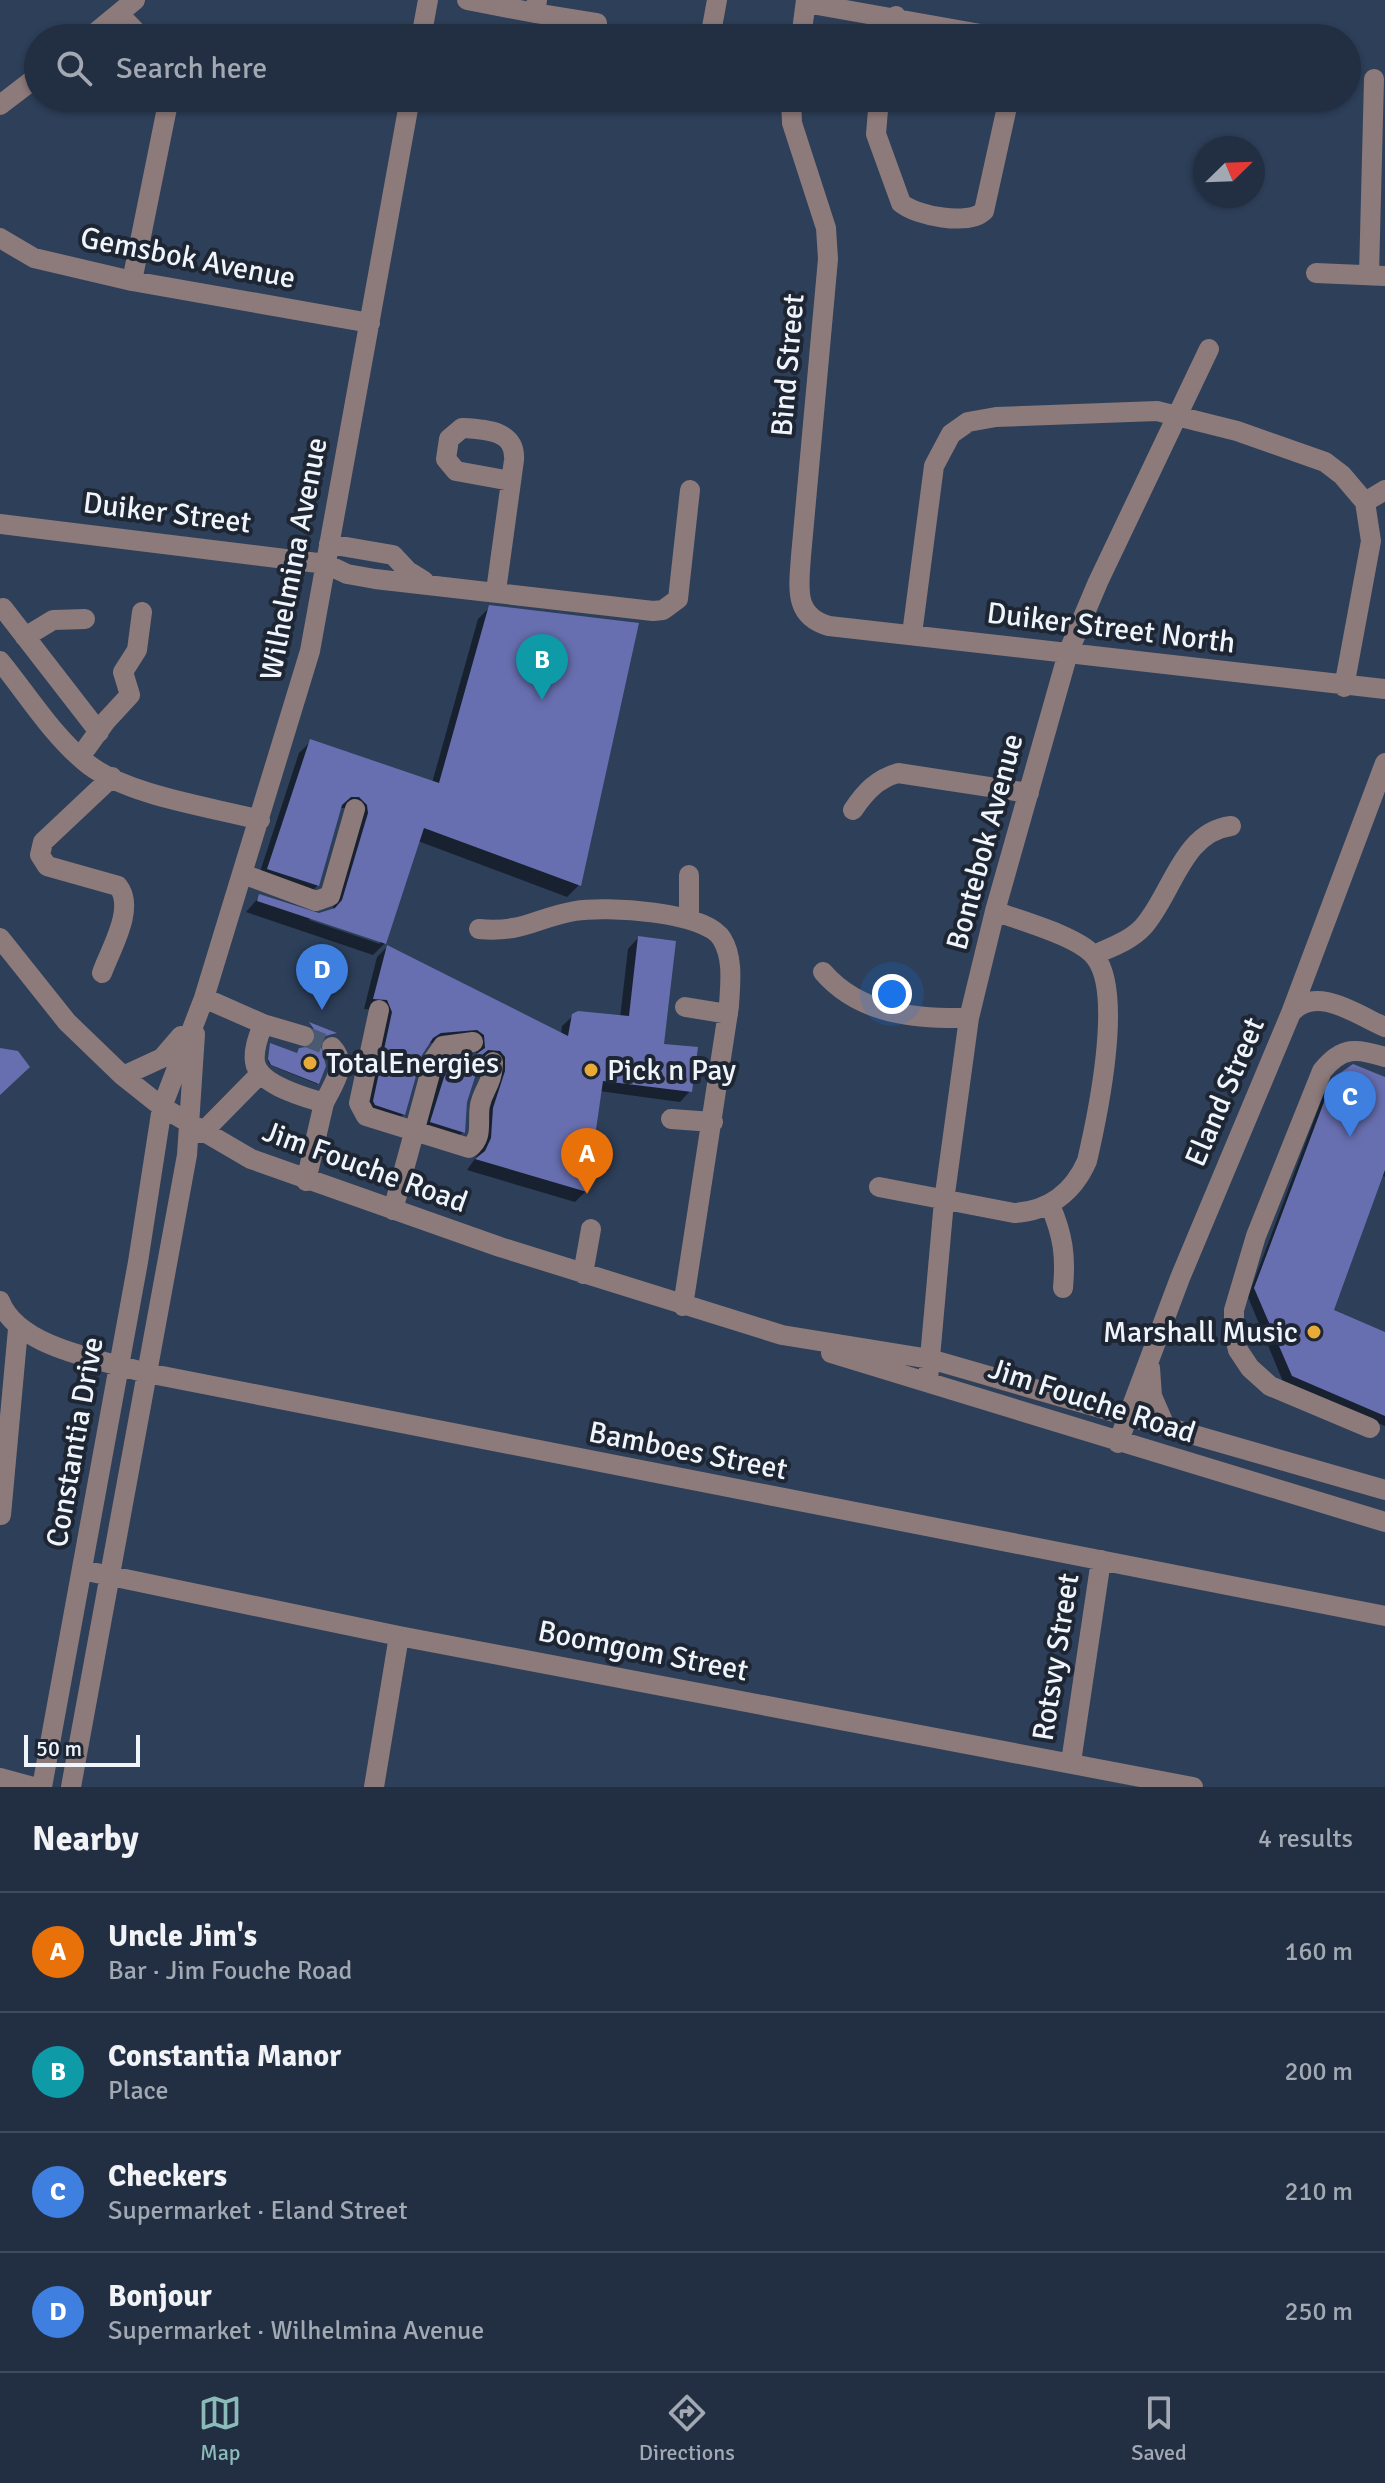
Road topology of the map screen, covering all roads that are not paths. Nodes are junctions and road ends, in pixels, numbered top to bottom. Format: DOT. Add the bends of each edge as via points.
graph roads {
  1 [pos="428,0"];
  2 [pos="467,0"];
  3 [pos="717,0"];
  4 [pos="806,2"];
  5 [pos="536,6"];
  6 [pos="128,7"];
  7 [pos="896,16"];
  8 [pos="597,23"];
  9 [pos="107,24"];
  10 [pos="424,24"];
  11 [pos="713,24"];
  12 [pos="803,24"];
  13 [pos="894,24"];
  14 [pos="935,24"];
  15 [pos="24,87"];
  16 [pos="1378,89"];
  17 [pos="0,105"];
  18 [pos="166,112"];
  19 [pos="408,112"];
  20 [pos="792,112"];
  21 [pos="878,112"];
  22 [pos="1006,112"];
  23 [pos="0,238"];
  24 [pos="1316,273"];
  25 [pos="1377,276"];
  26 [pos="132,281"];
  27 [pos="370,323"];
  28 [pos="1209,349"];
  29 [pos="1178,417"];
  30 [pos="511,481"];
  31 [pos="690,490"];
  32 [pos="1385,490"];
  33 [pos="1365,502"];
  34 [pos="0,524"];
  35 [pos="328,554"];
  36 [pos="496,591"];
  37 [pos="3,608"];
  38 [pos="142,612"];
  39 [pos="85,619"];
  40 [pos="829,626"];
  41 [pos="912,634"];
  42 [pos="25,637"];
  43 [pos="1068,653"];
  44 [pos="0,661"];
  45 [pos="1344,687"];
  46 [pos="1385,689"];
  47 [pos="99,732"];
  48 [pos="80,757"];
  49 [pos="1385,763"];
  50 [pos="112,777"];
  51 [pos="1029,793"];
  52 [pos="355,809"];
  53 [pos="853,810"];
  54 [pos="260,820"];
  55 [pos="1231,826"];
  56 [pos="243,874"];
  57 [pos="689,875"];
  58 [pos="995,911"];
  59 [pos="689,919"];
  60 [pos="479,929"];
  61 [pos="0,938"];
  62 [pos="1094,955"];
  63 [pos="1308,963"];
  64 [pos="823,972"];
  65 [pos="102,973"];
  66 [pos="1320,999"];
  67 [pos="685,1007"];
  68 [pos="200,1010"];
  69 [pos="379,1010"];
  70 [pos="1291,1013"];
  71 [pos="728,1014"];
  72 [pos="969,1018"];
  73 [pos="263,1024"];
  74 [pos="1385,1027"];
  75 [pos="304,1036"];
  76 [pos="473,1042"];
  77 [pos="332,1047"];
  78 [pos="1385,1057"];
  79 [pos="493,1062"];
  80 [pos="260,1074"];
  81 [pos="123,1076"];
  82 [pos="324,1103"];
  83 [pos="162,1107"];
  84 [pos="671,1119"];
  85 [pos="713,1122"];
  86 [pos="196,1129"];
  87 [pos="412,1131"];
  88 [pos="306,1181"];
  89 [pos="879,1187"];
  90 [pos="944,1201"];
  91 [pos="1050,1205"];
  92 [pos="393,1210"];
  93 [pos="591,1229"];
  94 [pos="583,1274"];
  95 [pos="1063,1288"];
  96 [pos="0,1301"];
  97 [pos="683,1306"];
  98 [pos="18,1329"];
  99 [pos="782,1335"];
  100 [pos="1151,1356"];
  101 [pos="930,1359"];
  102 [pos="118,1365"];
  103 [pos="147,1373"];
  104 [pos="928,1380"];
  105 [pos="6,1397"];
  106 [pos="1129,1415"];
  107 [pos="1165,1426"];
  108 [pos="1370,1428"];
  109 [pos="1118,1443"];
  110 [pos="1385,1490"];
  111 [pos="1,1515"];
  112 [pos="1385,1522"];
  113 [pos="1101,1560"];
  114 [pos="82,1570"];
  115 [pos="111,1576"];
  116 [pos="1385,1616"];
  117 [pos="399,1636"];
  118 [pos="1071,1762"];
  119 [pos="0,1778"];
  120 [pos="33,1787"];
  121 [pos="42,1787"];
  122 [pos="71,1787"];
  123 [pos="374,1787"];
  124 [pos="1193,1787"];
  1 -- 10 [label="street"];
  2 -- 5 [label="street"];
  3 -- 11 [label="street"];
  4 -- 7 [label="street"];
  4 -- 12 [label="street"];
  5 -- 8 [label="street"];
  6 -- 9 [label="street"];
  7 -- 13 [label="street"];
  7 -- 14 [label="street"];
  15 -- 17 [label="street"];
  16 -- 25 [label="street"];
  18 -- 26 [label="street"];
  19 -- 27 [label="street, Wilhelmina Avenue"];
  20 -- 40 [label="street, Bind Street" via="826,228 828,259 799,598 807,616"];
  21 -- 22 [label="street" via="876,134 901,203 917,211 965,218 984,211"];
  23 -- 26 [label="street, Gemsbok Avenue" via="34,258"];
  24 -- 25 [label="street"];
  26 -- 27 [label="street, Gemsbok Avenue"];
  27 -- 35 [label="street, Wilhelmina Avenue"];
  28 -- 29 [label="street, Bontebok Avenue"];
  29 -- 33 [label="street" via="1325,462"];
  29 -- 41 [label="street" via="1130,409 1061,412 968,422 951,434 933,475"];
  29 -- 43 [label="street, Bontebok Avenue"];
  30 -- 36 [label="street"];
  31 -- 36 [label="street" via="678,599 663,610"];
  32 -- 33 [label="street"];
  33 -- 45 [label="street" via="1371,541"];
  34 -- 35 [label="street, Duiker Street"];
  35 -- 36 [label="street, Duiker Street" via="393,555 428,583"];
  35 -- 54 [label="street, Wilhelmina Avenue" via="310,651"];
  37 -- 42 [label="street"];
  38 -- 47 [label="street" via="137,650 123,672 130,695"];
  39 -- 42 [label="street" via="53,620"];
  40 -- 41 [label="street, Duiker Street North"];
  41 -- 43 [label="street, Duiker Street North"];
  42 -- 47 [label="street"];
  43 -- 45 [label="street, Duiker Street North"];
  43 -- 51 [label="street, Bontebok Avenue"];
  44 -- 48 [label="street"];
  45 -- 46 [label="street, Duiker Street North"];
  47 -- 48 [label="street"];
  48 -- 50 [label="street"];
  49 -- 63 [label="street, Eland Street"];
  50 -- 54 [label="street"];
  50 -- 65 [label="street" via="43,842 40,855 47,866 118,886 123,892 123,915"];
  51 -- 53 [label="street" via="898,773 874,785"];
  51 -- 58 [label="street, Bontebok Avenue"];
  52 -- 56 [label="street" via="326,899 316,901"];
  54 -- 56 [label="street, Wilhelmina Avenue"];
  55 -- 62 [label="street" via="1209,832 1195,846 1131,938"];
  56 -- 68 [label="street, Wilhelmina Avenue"];
  57 -- 59 [label="street"];
  58 -- 62 [label="street"];
  58 -- 72 [label="street, Bontebok Avenue"];
  59 -- 60 [label="street" via="591,910 563,913 514,930"];
  59 -- 71 [label="street" via="713,928 726,948"];
  61 -- 81 [label="street, Jim Fouche Road" via="67,1022"];
  62 -- 91 [label="street" via="1107,990 1107,1029 1093,1138 1081,1175"];
  63 -- 66 [label="street"];
  63 -- 70 [label="street, Eland Street"];
  64 -- 72 [label="street" via="836,987 879,1010"];
  66 -- 70 [label="street"];
  66 -- 74 [label="street"];
  67 -- 71 [label="street"];
  68 -- 73 [label="street"];
  68 -- 81 [label="street" via="169,1052"];
  68 -- 83 [label="street, Wilhelmina Avenue"];
  68 -- 86 [label="street, Wilhelmina Avenue"];
  69 -- 87 [label="street" via="360,1107 366,1116"];
  70 -- 100 [label="street, Eland Street"];
  71 -- 85 [label="street"];
  72 -- 90 [label="street, Bontebok Avenue"];
  73 -- 75 [label="street"];
  73 -- 80 [label="street" via="255,1055"];
  76 -- 87 [label="street" via="439,1050"];
  77 -- 82 [label="street" via="340,1055 341,1067"];
  78 -- 108 [label="street" via="1350,1049 1322,1071 1256,1236 1234,1310 1238,1350 1270,1386"];
  79 -- 87 [label="street" via="473,1147 464,1150"];
  80 -- 82 [label="street"];
  80 -- 86 [label="street"];
  81 -- 83 [label="street, Jim Fouche Road"];
  82 -- 88 [label="street"];
  83 -- 86 [label="street, Jim Fouche Road"];
  83 -- 102 [label="street, Constantia Drive"];
  84 -- 85 [label="street"];
  85 -- 97 [label="street"];
  86 -- 88 [label="street, Jim Fouche Road"];
  86 -- 103 [label="street, Constantia Drive"];
  87 -- 92 [label="street"];
  88 -- 92 [label="street, Jim Fouche Road"];
  89 -- 90 [label="street"];
  90 -- 91 [label="street" via="1014,1213"];
  90 -- 101 [label="street, Bontebok Avenue"];
  91 -- 95 [label="street" via="1064,1239"];
  92 -- 94 [label="street, Jim Fouche Road"];
  93 -- 94 [label="street"];
  94 -- 97 [label="street, Jim Fouche Road"];
  96 -- 98 [label="street"];
  97 -- 99 [label="street, Jim Fouche Road"];
  98 -- 102 [label="street, Bamboes Street"];
  98 -- 105 [label="street"];
  99 -- 101 [label="street, Jim Fouche Road"];
  99 -- 104 [label="street, Jim Fouche Road"];
  100 -- 106 [label="street, Eland Street"];
  100 -- 107 [label="street" via="1152,1396"];
  101 -- 104 [label="street, Bontebok Avenue"];
  101 -- 106 [label="street, Jim Fouche Road"];
  102 -- 103 [label="street, Bamboes Street"];
  102 -- 114 [label="street, Constantia Drive"];
  103 -- 113 [label="street, Bamboes Street"];
  103 -- 115 [label="street, Constantia Drive"];
  104 -- 109 [label="street, Jim Fouche Road"];
  105 -- 111 [label="street"];
  106 -- 107 [label="street, Jim Fouche Road"];
  106 -- 109 [label="street, Eland Street"];
  107 -- 110 [label="street, Jim Fouche Road"];
  109 -- 112 [label="street, Jim Fouche Road"];
  113 -- 116 [label="street, Bamboes Street"];
  113 -- 118 [label="street, Rotsvy Street"];
  114 -- 115 [label="street, Boomgom Street"];
  114 -- 121 [label="street, Constantia Drive"];
  115 -- 117 [label="street, Boomgom Street"];
  115 -- 122 [label="street, Constantia Drive"];
  117 -- 118 [label="street, Boomgom Street"];
  117 -- 123 [label="street"];
  118 -- 124 [label="street, Boomgom Street"];
  119 -- 120 [label="street"];
}
